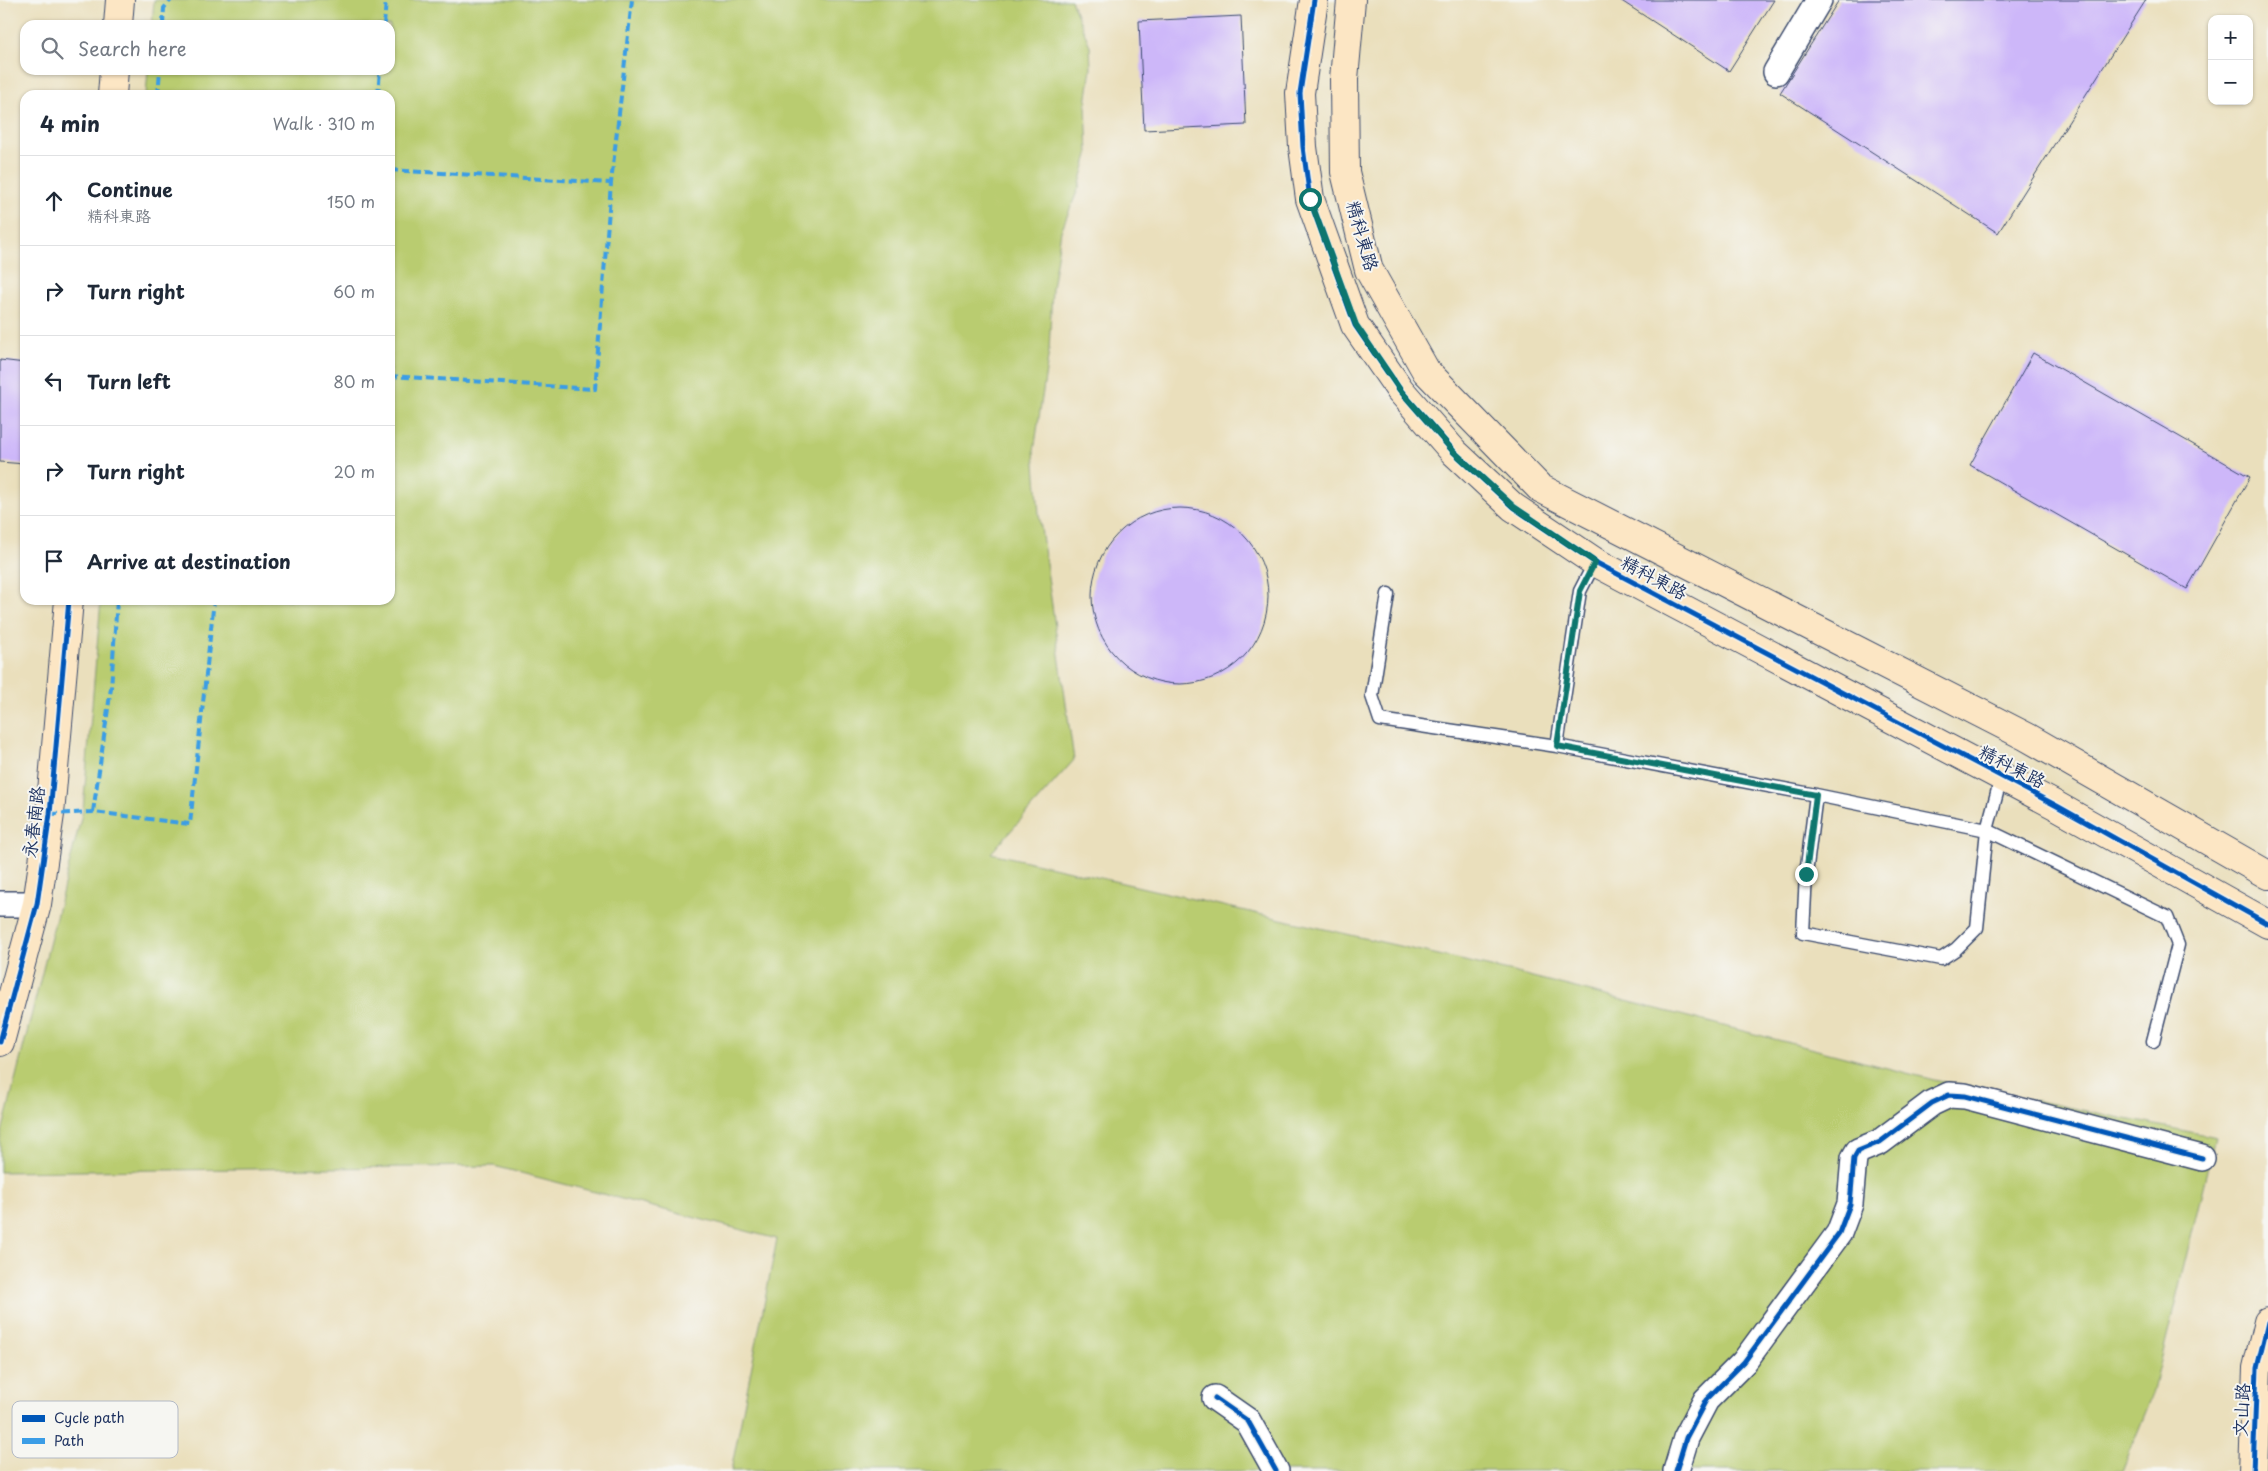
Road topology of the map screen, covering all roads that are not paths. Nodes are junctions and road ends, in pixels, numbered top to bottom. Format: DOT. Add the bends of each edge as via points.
graph roads {
  1 [pos="120,0"];
  2 [pos="1314,0"];
  3 [pos="1350,0"];
  4 [pos="1818,0"];
  5 [pos="118,20"];
  6 [pos="1776,72"];
  7 [pos="114,75"];
  8 [pos="112,90"];
  9 [pos="1595,562"];
  10 [pos="1388,594"];
  11 [pos="69,605"];
  12 [pos="1557,746"];
  13 [pos="2001,778"];
  14 [pos="1816,795"];
  15 [pos="1987,830"];
  16 [pos="2268,875"];
  17 [pos="0,904"];
  18 [pos="37,904"];
  19 [pos="2268,924"];
  20 [pos="2153,1041"];
  21 [pos="0,1042"];
  22 [pos="2202,1158"];
  23 [pos="2268,1322"];
  24 [pos="1215,1398"];
  25 [pos="1276,1471"];
  26 [pos="1676,1471"];
  27 [pos="2253,1471"];
  1 -- 5 [label="street"];
  2 -- 9 [label="street, 精科東路" via="1300,92 1303,147 1310,199 1356,325 1400,390 1454,452 1514,507"];
  3 -- 16 [label="street, 精科東路" via="1344,79 1345,172 1369,270 1426,371 1540,488 2027,737"];
  4 -- 6 [label="street"];
  7 -- 8 [label="street"];
  9 -- 12 [label="lane" via="1580,591"];
  9 -- 13 [label="street, 精科東路"];
  10 -- 12 [label="lane" via="1372,696 1380,720"];
  11 -- 18 [label="street, 永春南路" via="50,814"];
  12 -- 14 [label="lane"];
  13 -- 15 [label="lane"];
  13 -- 19 [label="street, 精科東路" via="2058,806"];
  14 -- 15 [label="lane"];
  14 -- 15 [label="lane" via="1806,874 1803,933 1941,958 1956,949 1977,928"];
  15 -- 20 [label="lane" via="2167,917 2178,945"];
  17 -- 18 [label="street"];
  18 -- 21 [label="street, 永春南路"];
  22 -- 26 [label="street" via="1965,1096 1949,1095 1932,1103 1880,1142 1858,1151 1854,1158 1850,1204 1839,1233 1744,1362 1706,1400 1686,1438"];
  23 -- 27 [label="street, 文山路" via="2258,1368"];
  24 -- 25 [label="street" via="1248,1420"];
}
